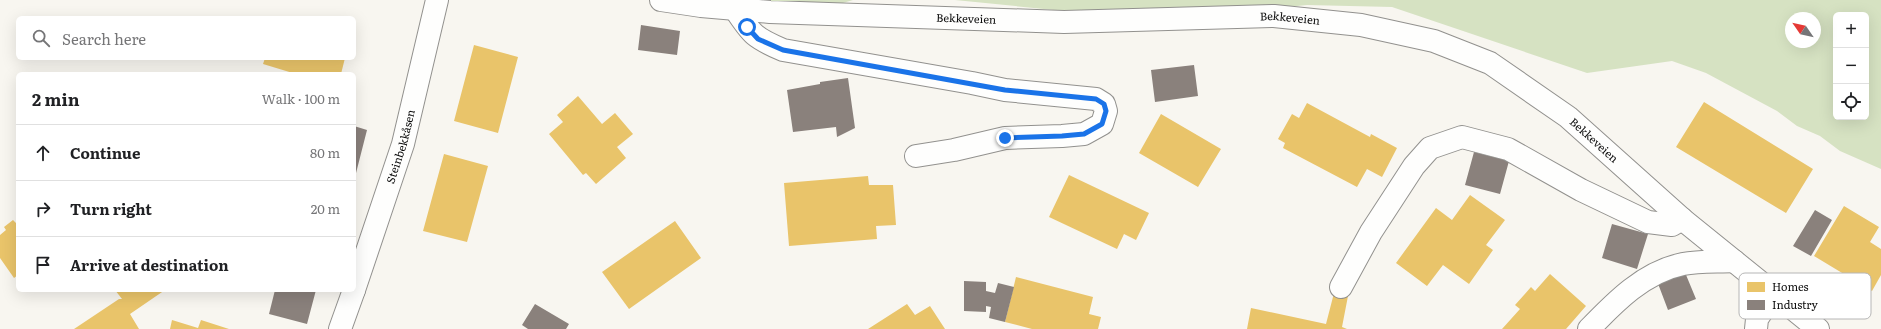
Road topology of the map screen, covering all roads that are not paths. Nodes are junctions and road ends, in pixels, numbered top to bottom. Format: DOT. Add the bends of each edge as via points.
graph roads {
  1 [pos="437,0"];
  2 [pos="661,0"];
  3 [pos="735,9"];
  4 [pos="916,156"];
  5 [pos="1682,219"];
  6 [pos="1734,261"];
  7 [pos="1749,273"];
  8 [pos="356,284"];
  9 [pos="1341,287"];
  10 [pos="353,292"];
  11 [pos="1757,319"];
  12 [pos="1806,319"];
  13 [pos="340,329"];
  14 [pos="1589,329"];
  15 [pos="1756,329"];
  16 [pos="1818,329"];
  1 -- 8 [label="street, Steinbekkåsen" via="403,144"];
  2 -- 3 [label="street, Bekkeveien"];
  3 -- 4 [label="street" via="758,39 783,50 1005,90 1096,99 1104,104 1106,111 1102,124 1084,134 1005,138"];
  3 -- 5 [label="street, Bekkeveien" via="1064,22 1274,16 1361,25 1434,41 1490,63 1568,117"];
  5 -- 6 [label="street, Bekkeveien"];
  5 -- 9 [label="street" via="1672,225 1648,222 1581,190 1508,149 1462,137 1430,148 1414,166 1370,232"];
  6 -- 7 [label="street, Bekkeveien"];
  6 -- 14 [label="street" via="1683,264 1662,270 1632,288"];
  10 -- 13 [label="street, Steinbekkåsen"];
  11 -- 15 [label="street"];
  12 -- 16 [label="street, Bekkeveien"];
}
